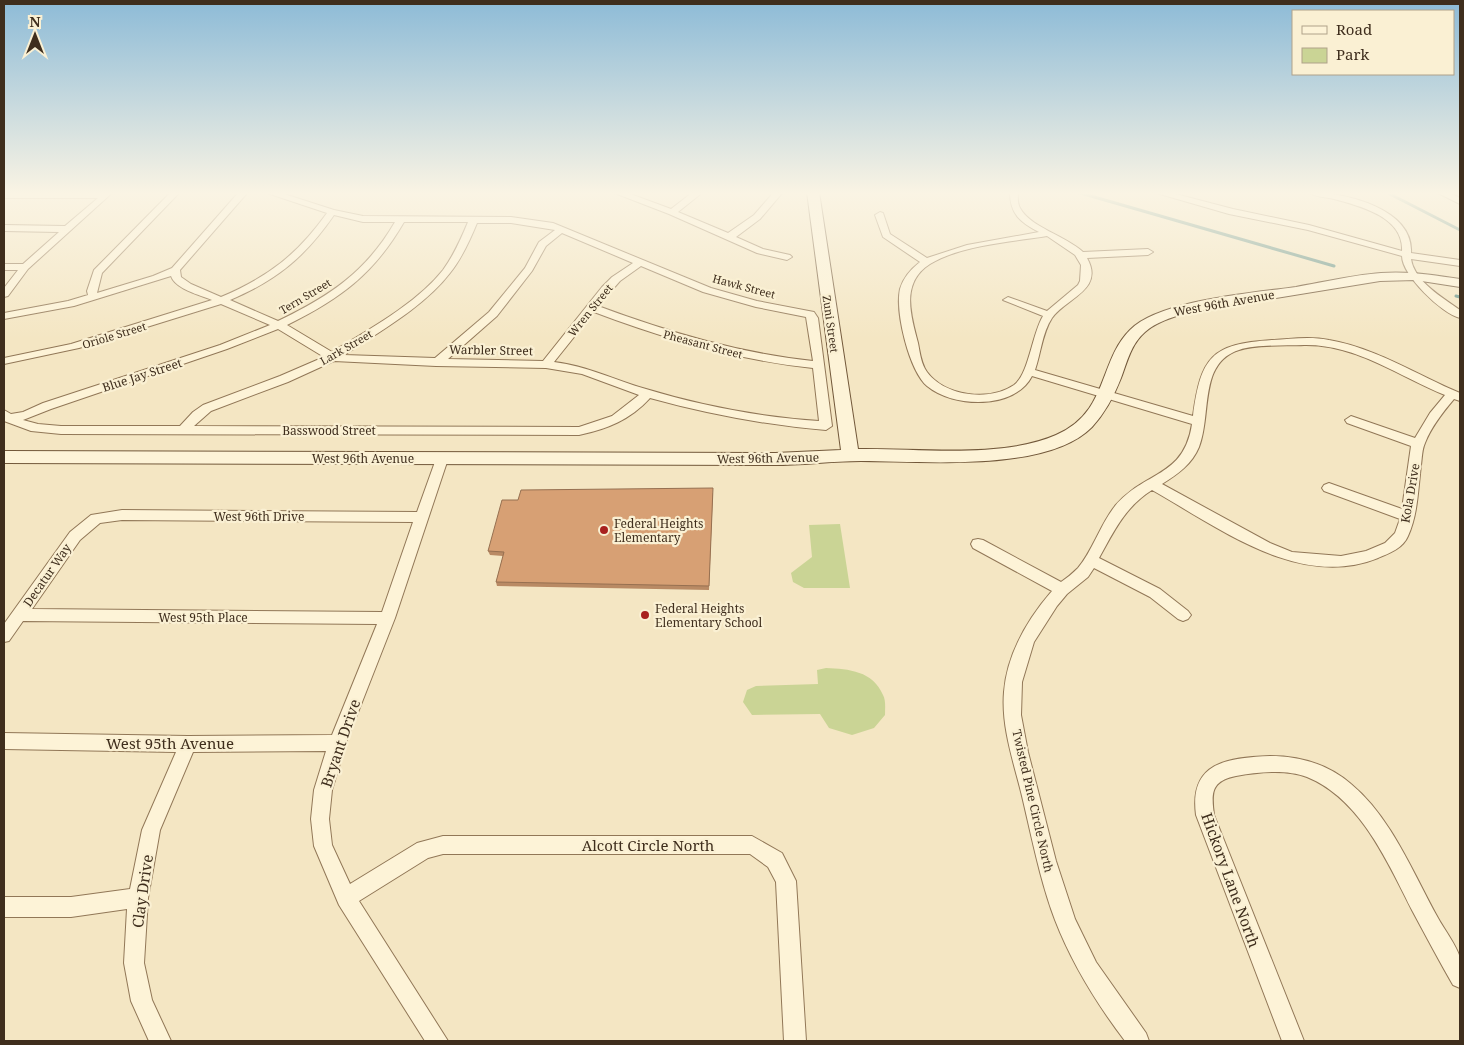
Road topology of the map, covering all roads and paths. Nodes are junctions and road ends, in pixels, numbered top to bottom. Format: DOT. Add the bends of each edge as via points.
graph roads {
  1 [pos="55,241"];
  2 [pos="128,241"];
  3 [pos="201,241"];
  4 [pos="312,241"];
  5 [pos="388,241"];
  6 [pos="464,241"];
  7 [pos="546,241"];
  8 [pos="591,241"];
  9 [pos="740,241"];
  10 [pos="820,241"];
  11 [pos="892,241"];
  12 [pos="1008,241"];
  13 [pos="1062,241"];
  14 [pos="1355,241"];
  15 [pos="1406,241"];
  16 [pos="1148,252"];
  17 [pos="1081,255"];
  18 [pos="1407,256"];
  19 [pos="787,257"];
  20 [pos="640,262"];
  21 [pos="927,262"];
  22 [pos="1460,263"];
  23 [pos="4,267"];
  24 [pos="25,267"];
  25 [pos="175,270"];
  26 [pos="1415,276"];
  27 [pos="1460,283"];
  28 [pos="4,294"];
  29 [pos="92,294"];
  30 [pos="222,300"];
  31 [pos="1008,300"];
  32 [pos="591,307"];
  33 [pos="4,309"];
  34 [pos="1049,315"];
  35 [pos="1460,315"];
  36 [pos="4,316"];
  37 [pos="279,325"];
  38 [pos="332,357"];
  39 [pos="4,362"];
  40 [pos="436,363"];
  41 [pos="546,365"];
  42 [pos="819,365"];
  43 [pos="1030,372"];
  44 [pos="647,394"];
  45 [pos="1106,396"];
  46 [pos="1456,396"];
  47 [pos="5,417"];
  48 [pos="1351,420"];
  49 [pos="1197,421"];
  50 [pos="183,430"];
  51 [pos="1418,444"];
  52 [pos="850,455"];
  53 [pos="4,457"];
  54 [pos="442,459"];
  55 [pos="1150,483"];
  56 [pos="1329,488"];
  57 [pos="1408,516"];
  58 [pos="423,517"];
  59 [pos="96,518"];
  60 [pos="978,544"];
  61 [pos="1090,560"];
  62 [pos="1062,590"];
  63 [pos="1183,615"];
  64 [pos="18,616"];
  65 [pos="387,618"];
  66 [pos="4,636"];
  67 [pos="4,741"];
  68 [pos="337,743"];
  69 [pos="188,744"];
  70 [pos="138,898"];
  71 [pos="346,898"];
  72 [pos="4,906"];
  73 [pos="1460,978"];
  74 [pos="160,1041"];
  75 [pos="437,1041"];
  76 [pos="795,1041"];
  77 [pos="1138,1041"];
  78 [pos="1293,1041"];
  1 -- 24 [label="street"];
  2 -- 29 [label="street" via="97,272"];
  3 -- 25 [label="street"];
  4 -- 30 [label="street, Oriole Street" via="293,260 268,277"];
  5 -- 37 [label="street, Tern Street" via="363,272 326,299"];
  6 -- 38 [label="street, Lark Street" via="453,262 431,287 393,319"];
  7 -- 40 [label="street" via="529,269 493,314"];
  8 -- 20 [label="street, Hawk Street"];
  9 -- 19 [label="street" via="760,251"];
  10 -- 52 [label="street, Zuni Street"];
  11 -- 21 [label="street"];
  12 -- 21 [label="street" via="954,251"];
  13 -- 17 [label="street"];
  14 -- 18 [label="street"];
  15 -- 18 [label="street"];
  16 -- 17 [label="street"];
  17 -- 34 [label="street" via="1086,266 1085,280"];
  18 -- 22 [label="street"];
  18 -- 26 [label="street" via="1407,264"];
  20 -- 32 [label="street, Wren Street" via="616,279"];
  20 -- 42 [label="street, Hawk Street" via="707,290 756,304 810,314 814,318"];
  21 -- 43 [label="street" via="908,281 903,298 923,375 932,384 957,395 984,398 996,397 1021,386"];
  23 -- 24 [label="street"];
  24 -- 28 [label="street"];
  25 -- 29 [label="street" via="157,278"];
  25 -- 30 [label="street, Warbler Street" via="180,282"];
  26 -- 27 [label="street, West 96th Avenue"];
  26 -- 35 [label="street"];
  26 -- 45 [label="street, West 96th Avenue" via="1373,278 1183,309 1164,315 1150,321 1131,338"];
  29 -- 33 [label="street"];
  29 -- 36 [label="street"];
  30 -- 37 [label="street, Warbler Street"];
  30 -- 39 [label="street, Oriole Street" via="86,344"];
  31 -- 34 [label="street"];
  32 -- 41 [label="street, Wren Street"];
  32 -- 42 [label="street, Pheasant Street" via="670,337 710,348 764,359"];
  34 -- 43 [label="street" via="1038,338"];
  37 -- 38 [label="street, Warbler Street"];
  37 -- 47 [label="street, Blue Jay Street" via="25,416"];
  38 -- 40 [label="street, Warbler Street"];
  38 -- 50 [label="street, Lark Street" via="207,408"];
  40 -- 41 [label="street, Warbler Street"];
  41 -- 44 [label="street, Warbler Street" via="589,372"];
  42 -- 44 [label="street, Warbler Street" via="826,426 789,424 736,415"];
  43 -- 45 [label="street"];
  44 -- 50 [label="street, Basswood Street" via="612,423 580,431"];
  45 -- 49 [label="street"];
  45 -- 52 [label="street, West 96th Avenue" via="1089,421 1072,434 1030,449 982,455"];
  46 -- 49 [label="street, Twisted Pine Circle North" via="1344,347 1308,341 1256,344 1233,348 1212,362"];
  46 -- 51 [label="street, Kola Drive" via="1434,416"];
  47 -- 50 [label="street, Basswood Street" via="41,429"];
  48 -- 51 [label="street"];
  49 -- 55 [label="street, Twisted Pine Circle North" via="1195,441 1185,460"];
  51 -- 57 [label="street, Kola Drive"];
  52 -- 54 [label="street, West 96th Avenue" via="810,459"];
  53 -- 54 [label="street, West 96th Avenue"];
  54 -- 58 [label="street, Bryant Drive"];
  55 -- 57 [label="street, Kola Drive" via="1265,547 1291,557 1341,562 1380,552 1398,542"];
  55 -- 61 [label="street, Twisted Pine Circle North" via="1127,502"];
  56 -- 57 [label="street"];
  58 -- 59 [label="street, West 96th Drive" via="122,514"];
  58 -- 65 [label="street, Bryant Drive"];
  59 -- 64 [label="street, Decatur Way" via="75,536"];
  60 -- 62 [label="street"];
  61 -- 62 [label="street, Twisted Pine Circle North" via="1084,571"];
  61 -- 63 [label="street" via="1155,593"];
  62 -- 77 [label="street, Twisted Pine Circle North" via="1036,622 1016,667 1012,702 1015,732 1062,912 1082,957"];
  64 -- 65 [label="street, West 95th Place"];
  64 -- 66 [label="street, Decatur Way"];
  65 -- 68 [label="street, Bryant Drive"];
  67 -- 69 [label="street, West 95th Avenue"];
  68 -- 69 [label="street, West 95th Avenue"];
  68 -- 71 [label="street, Bryant Drive" via="323,790 320,819 323,846"];
  69 -- 70 [label="street, Clay Drive" via="151,830"];
  70 -- 72 [label="street" via="71,907"];
  70 -- 74 [label="street, Clay Drive" via="134,963 142,1001"];
  71 -- 75 [label="street, Bryant Drive"];
  71 -- 76 [label="street, Alcott Circle North" via="424,850 442,845 752,845 775,860 786,881"];
  73 -- 78 [label="street, Hickory Lane North" via="1384,839 1349,793 1309,769 1248,765 1224,770 1210,778 1203,792 1205,814"];
}
